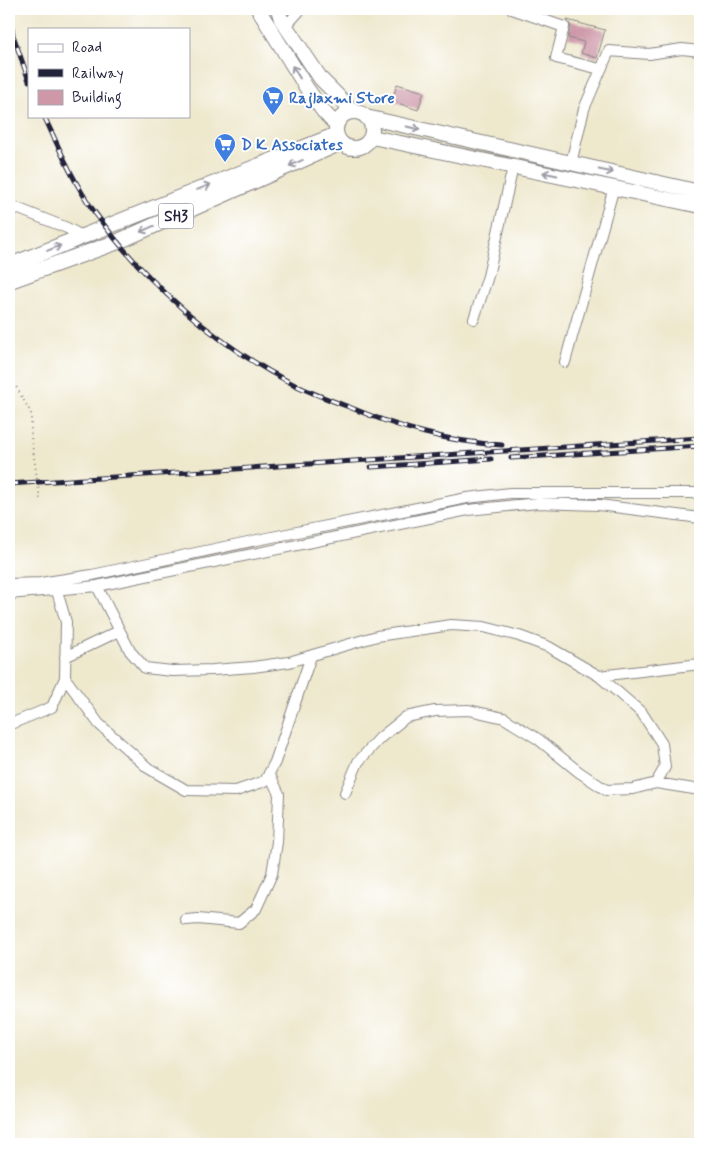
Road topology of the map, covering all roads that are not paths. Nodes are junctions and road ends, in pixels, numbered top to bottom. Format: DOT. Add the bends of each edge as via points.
graph roads {
  1 [pos="258,9"];
  2 [pos="278,9"];
  3 [pos="301,9"];
  4 [pos="512,9"];
  5 [pos="286,26"];
  6 [pos="700,51"];
  7 [pos="600,69"];
  8 [pos="360,114"];
  9 [pos="337,134"];
  10 [pos="372,137"];
  11 [pos="571,163"];
  12 [pos="513,167"];
  13 [pos="614,188"];
  14 [pos="700,192"];
  15 [pos="9,205"];
  16 [pos="700,206"];
  17 [pos="82,236"];
  18 [pos="9,266"];
  19 [pos="9,281"];
  20 [pos="474,319"];
  21 [pos="565,362"];
  22 [pos="700,493"];
  23 [pos="700,518"];
  24 [pos="9,584"];
  25 [pos="97,586"];
  26 [pos="57,591"];
  27 [pos="9,594"];
  28 [pos="119,631"];
  29 [pos="311,656"];
  30 [pos="65,657"];
  31 [pos="700,664"];
  32 [pos="599,676"];
  33 [pos="65,678"];
  34 [pos="9,723"];
  35 [pos="269,773"];
  36 [pos="656,783"];
  37 [pos="700,790"];
  38 [pos="345,793"];
  39 [pos="186,920"];
  9 -- 1 [label="main road, one-way"];
  2 -- 5 [label="main road"];
  3 -- 5 [label="street"];
  4 -- 7 [label="street" via="564,27 556,58"];
  5 -- 8 [label="main road" via="321,78"];
  6 -- 7 [label="street" via="682,48 649,54 609,51"];
  7 -- 11 [label="street" via="584,109"];
  8 -- 9 [label="main road" via="342,115"];
  8 -- 10 [label="main road" via="372,126"];
  8 -- 11 [label="main road, one-way"];
  9 -- 10 [label="main road" via="348,148 358,149"];
  17 -- 9 [label="main road, SH3, one-way"];
  9 -- 19 [label="main road, SH3, one-way" via="117,242"];
  10 -- 12 [label="main road"];
  11 -- 14 [label="main road, one-way"];
  13 -- 12 [label="main road, one-way"];
  12 -- 20 [label="street" via="488,276"];
  13 -- 16 [label="main road"];
  13 -- 21 [label="street"];
  15 -- 17 [label="street"];
  18 -- 17 [label="main road, SH3, one-way"];
  22 -- 24 [label="street" via="510,493 476,497 92,575"];
  23 -- 25 [label="street" via="599,505 538,503 477,510"];
  25 -- 26 [label="street"];
  25 -- 28 [label="street"];
  26 -- 27 [label="street"];
  26 -- 30 [label="street" via="66,622"];
  28 -- 29 [label="street" via="145,668 213,670 289,662"];
  28 -- 30 [label="street"];
  29 -- 32 [label="street" via="376,636 451,625 484,627 549,647"];
  29 -- 35 [label="street"];
  30 -- 33 [label="street"];
  31 -- 32 [label="street"];
  32 -- 36 [label="street" via="642,713 662,744 666,767"];
  33 -- 34 [label="street" via="52,707"];
  33 -- 35 [label="street" via="99,724 148,768 186,790 236,791 265,781"];
  35 -- 39 [label="street" via="279,794 277,842 272,874 256,909 239,923"];
  36 -- 37 [label="street"];
  36 -- 38 [label="street" via="632,789 606,790 538,738 504,718 468,710 435,711 406,717 380,738 358,762"];
}
